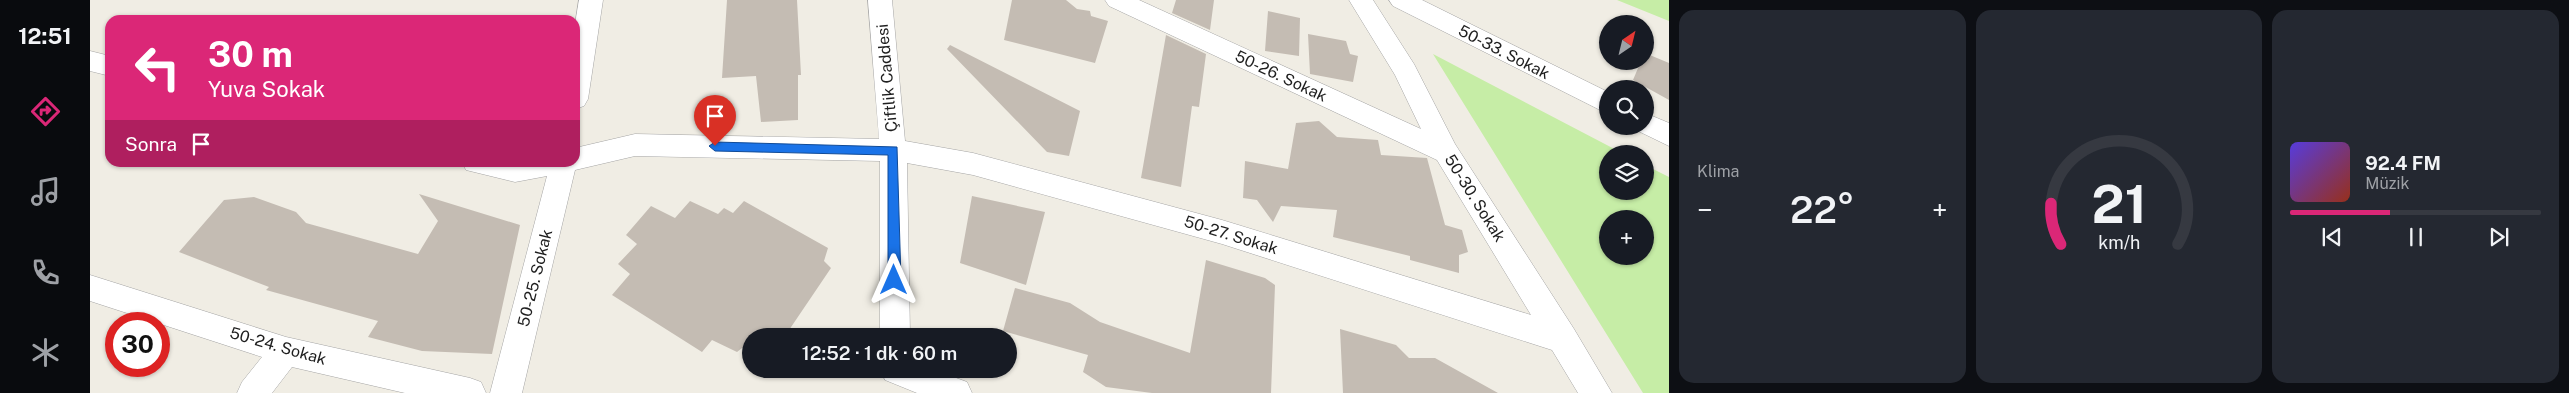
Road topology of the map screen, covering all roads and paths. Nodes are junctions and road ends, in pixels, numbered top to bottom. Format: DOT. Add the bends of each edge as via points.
graph roads {
  1 [pos="591,0"];
  2 [pos="880,0"];
  3 [pos="1117,0"];
  4 [pos="1361,0"];
  5 [pos="1401,0"];
  6 [pos="90,61"];
  7 [pos="105,65"];
  8 [pos="580,68"];
  9 [pos="1599,99"];
  10 [pos="1654,128"];
  11 [pos="1669,135"];
  12 [pos="893,150"];
  13 [pos="1446,152"];
  14 [pos="580,158"];
  15 [pos="497,167"];
  16 [pos="535,167"];
  17 [pos="563,167"];
  18 [pos="90,288"];
  19 [pos="895,328"];
  20 [pos="1563,339"];
  21 [pos="286,351"];
  22 [pos="900,378"];
  23 [pos="253,393"];
  24 [pos="470,393"];
  25 [pos="506,393"];
  26 [pos="956,393"];
  27 [pos="1596,393"];
  1 -- 8 [label="street"];
  2 -- 12 [label="street, Çiftlik Caddesi"];
  3 -- 13 [label="street, 50-26. Sokak"];
  4 -- 13 [label="street, 50-30. Sokak" via="1405,71"];
  5 -- 9 [label="street, 50-33. Sokak"];
  6 -- 7 [label="street"];
  10 -- 11 [label="street"];
  12 -- 14 [label="street, 50-27. Sokak" via="635,145"];
  12 -- 19 [label="street, Çiftlik Caddesi"];
  12 -- 20 [label="street, 50-27. Sokak" via="973,164 1055,184 1222,232"];
  13 -- 20 [label="street, 50-30. Sokak"];
  15 -- 16 [label="street" via="515,171"];
  17 -- 25 [label="street, 50-25. Sokak"];
  18 -- 21 [label="street, 50-24. Sokak"];
  20 -- 27 [label="street, 50-30. Sokak"];
  21 -- 23 [label="street"];
  21 -- 24 [label="street, 50-24. Sokak"];
  22 -- 26 [label="street"];
}
